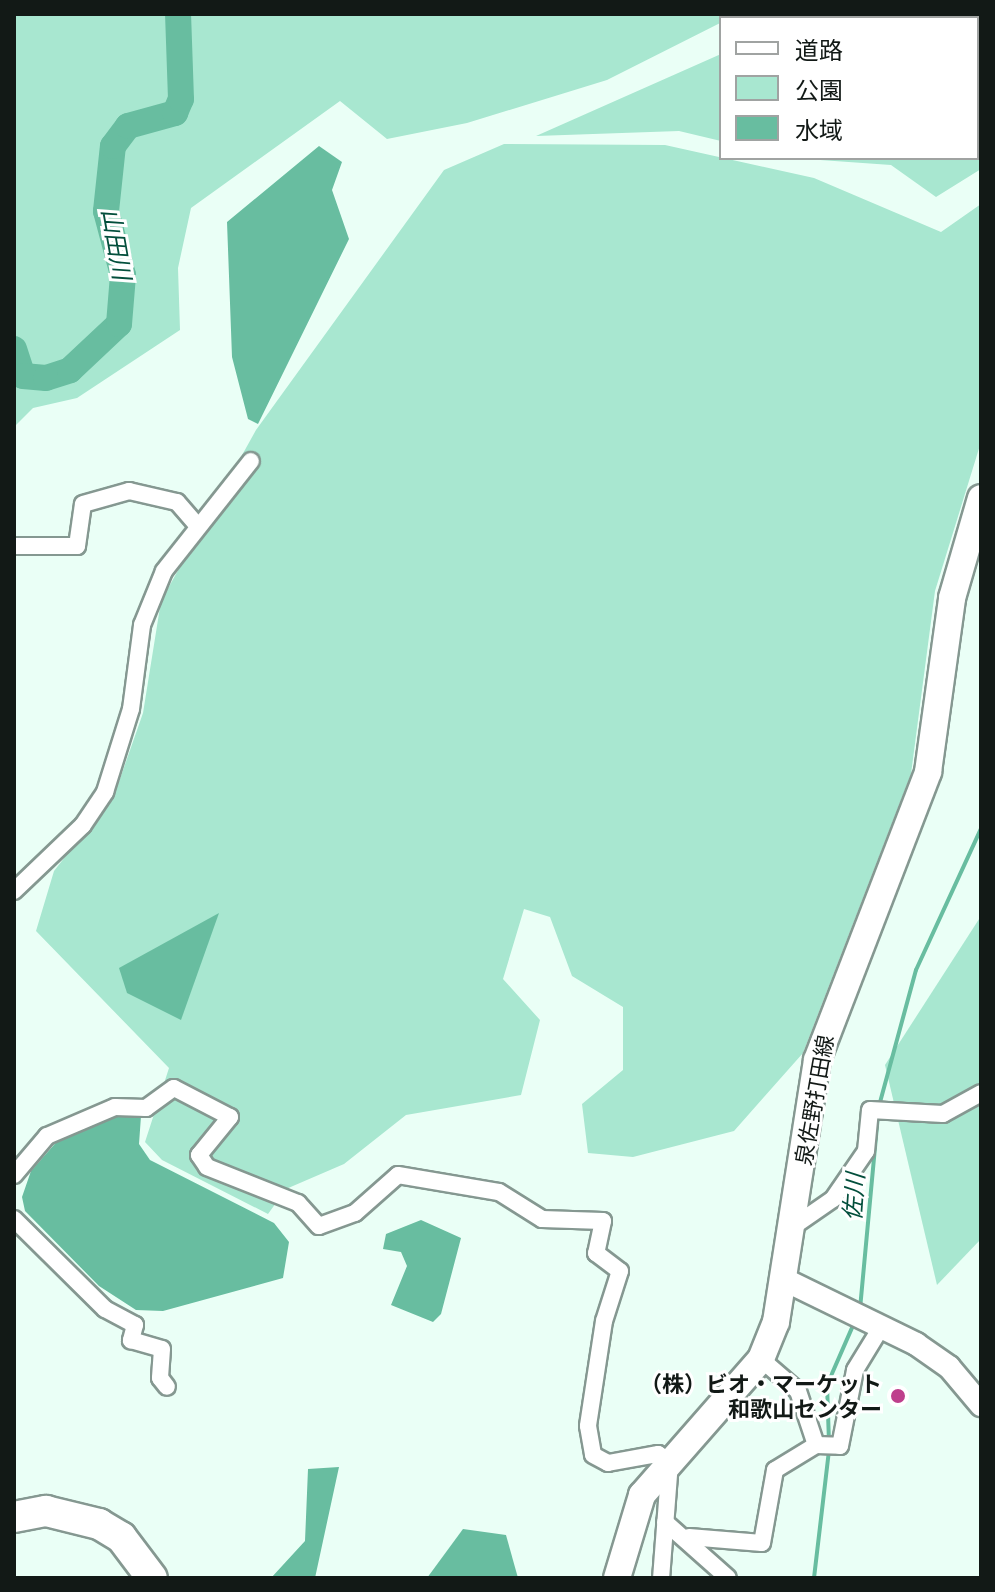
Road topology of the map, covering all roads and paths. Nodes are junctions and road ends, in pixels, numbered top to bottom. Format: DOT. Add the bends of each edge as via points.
graph roads {
  1 [pos="251,461"];
  2 [pos="981,498"];
  3 [pos="198,526"];
  4 [pos="14,546"];
  5 [pos="14,891"];
  6 [pos="981,1093"];
  7 [pos="14,1175"];
  8 [pos="14,1219"];
  9 [pos="794,1226"];
  10 [pos="785,1280"];
  11 [pos="876,1323"];
  12 [pos="761,1359"];
  13 [pos="167,1387"];
  14 [pos="981,1405"];
  15 [pos="825,1446"];
  16 [pos="670,1462"];
  17 [pos="14,1517"];
  18 [pos="665,1522"];
  19 [pos="14,1535"];
  20 [pos="689,1537"];
  21 [pos="131,1578"];
  22 [pos="152,1578"];
  23 [pos="617,1578"];
  24 [pos="661,1578"];
  25 [pos="728,1578"];
  1 -- 3 [label="street"];
  2 -- 9 [label="main road, 泉佐野打田線" via="952,598 928,772 817,1060"];
  3 -- 4 [label="street" via="177,502 129,491 83,504 77,546"];
  3 -- 5 [label="street" via="164,571 142,625 131,709 105,792 83,825"];
  6 -- 9 [label="street" via="943,1114 870,1110 866,1151 833,1199"];
  7 -- 16 [label="street" via="47,1136 115,1107 146,1108 174,1088 230,1117 199,1155 207,1167 298,1203 319,1226 355,1213 398,1175 499,1192 542,1219 603,1221 596,1253 620,1271 594,1373 593,1455 608,1463 658,1454"];
  8 -- 13 [label="street" via="105,1309 135,1325 131,1340 162,1349 160,1378"];
  9 -- 10 [label="main road, 泉佐野打田線"];
  10 -- 11 [label="street"];
  10 -- 12 [label="main road, 泉佐野打田線"];
  11 -- 14 [label="street" via="949,1367"];
  11 -- 15 [label="street" via="855,1370 844,1440"];
  12 -- 15 [label="street" via="798,1391"];
  12 -- 16 [label="main road, 泉佐野打田線"];
  15 -- 20 [label="street" via="775,1470 762,1543"];
  16 -- 18 [label="street"];
  16 -- 23 [label="main road, 泉佐野打田線" via="642,1495"];
  17 -- 22 [label="highway" via="46,1511 99,1524 121,1537"];
  18 -- 20 [label="street"];
  18 -- 24 [label="street"];
  19 -- 21 [label="highway" via="68,1532 118,1559"];
  20 -- 25 [label="street"];
}
